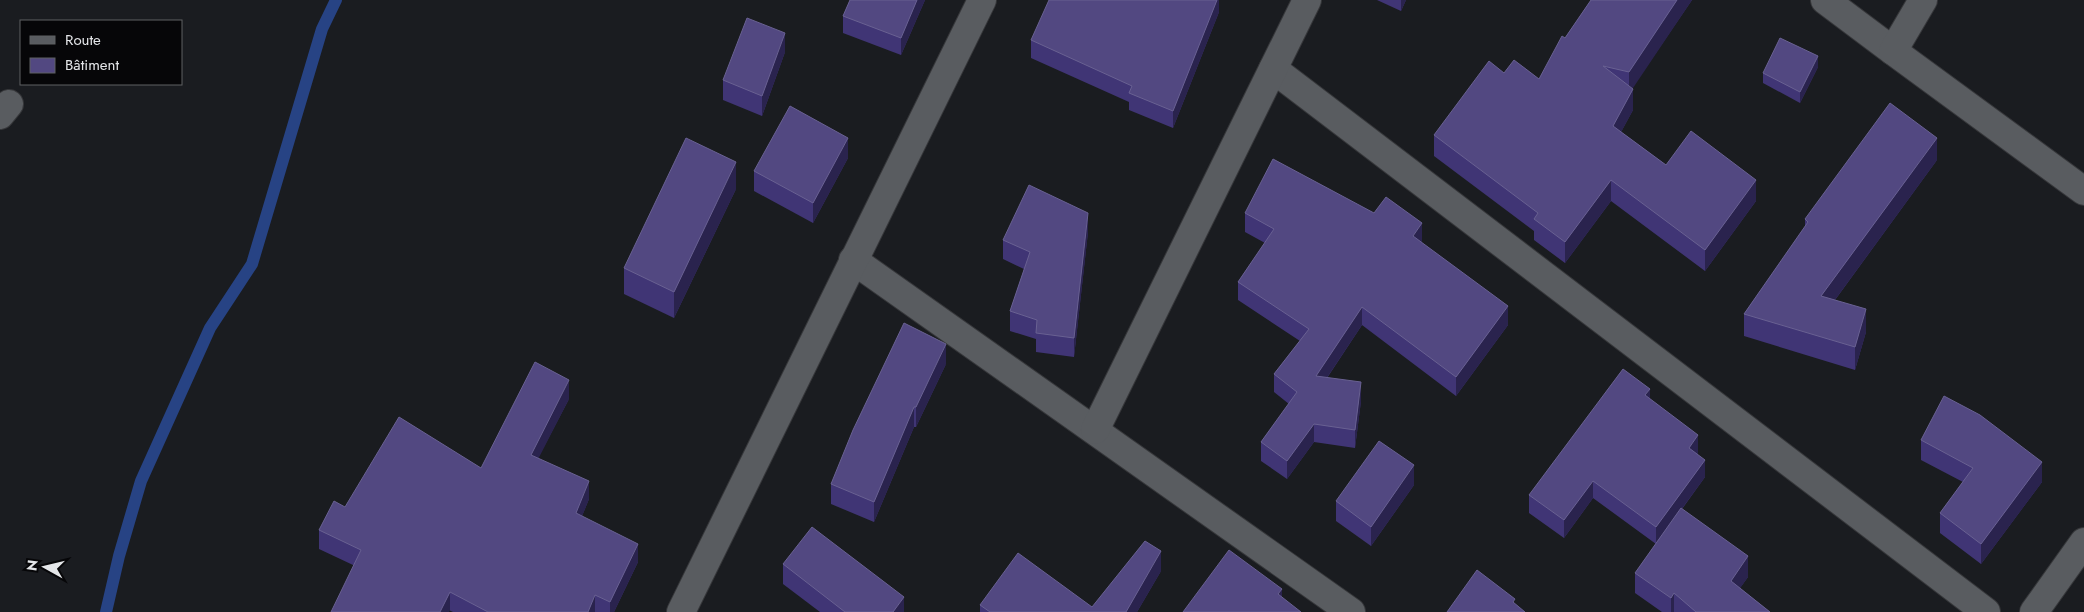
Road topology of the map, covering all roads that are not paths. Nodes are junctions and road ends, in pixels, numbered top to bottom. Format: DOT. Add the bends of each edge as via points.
graph roads {
  1 [pos="982,0"];
  2 [pos="1307,0"];
  3 [pos="1825,0"];
  4 [pos="1923,0"];
  5 [pos="1893,51"];
  6 [pos="1274,69"];
  7 [pos="2084,191"];
  8 [pos="853,260"];
  9 [pos="1094,430"];
  10 [pos="2084,542"];
  11 [pos="681,612"];
  12 [pos="1352,612"];
  13 [pos="1986,612"];
  14 [pos="2034,612"];
  1 -- 8 [label="street"];
  2 -- 6 [label="street"];
  3 -- 5 [label="street"];
  4 -- 5 [label="street"];
  5 -- 7 [label="street"];
  6 -- 9 [label="street"];
  6 -- 13 [label="street"];
  8 -- 9 [label="street"];
  8 -- 11 [label="street"];
  9 -- 12 [label="street"];
  10 -- 14 [label="street"];
}
